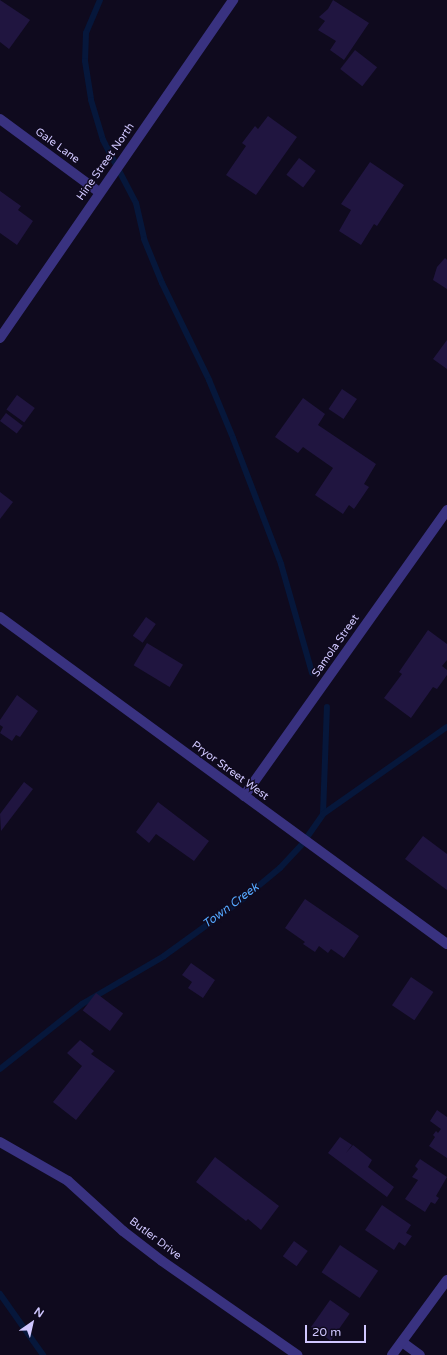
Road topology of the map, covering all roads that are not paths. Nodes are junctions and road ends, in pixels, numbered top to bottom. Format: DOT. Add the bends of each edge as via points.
graph roads {
  1 [pos="233,0"];
  2 [pos="0,119"];
  3 [pos="99,192"];
  4 [pos="0,338"];
  5 [pos="447,510"];
  6 [pos="0,616"];
  7 [pos="244,796"];
  8 [pos="447,944"];
  9 [pos="0,1142"];
  10 [pos="447,1280"];
  11 [pos="402,1342"];
  12 [pos="297,1355"];
  13 [pos="392,1355"];
  14 [pos="420,1355"];
  1 -- 3 [label="street, Hine Street North"];
  2 -- 3 [label="street, Gale Lane"];
  3 -- 4 [label="street, Hine Street North"];
  5 -- 7 [label="street, Samola Street"];
  6 -- 7 [label="street, Pryor Street West"];
  7 -- 8 [label="street, Pryor Street West"];
  9 -- 12 [label="street, Butler Drive" via="68,1181 123,1231 162,1261"];
  10 -- 11 [label="street"];
  11 -- 13 [label="street"];
  11 -- 14 [label="street"];
}
